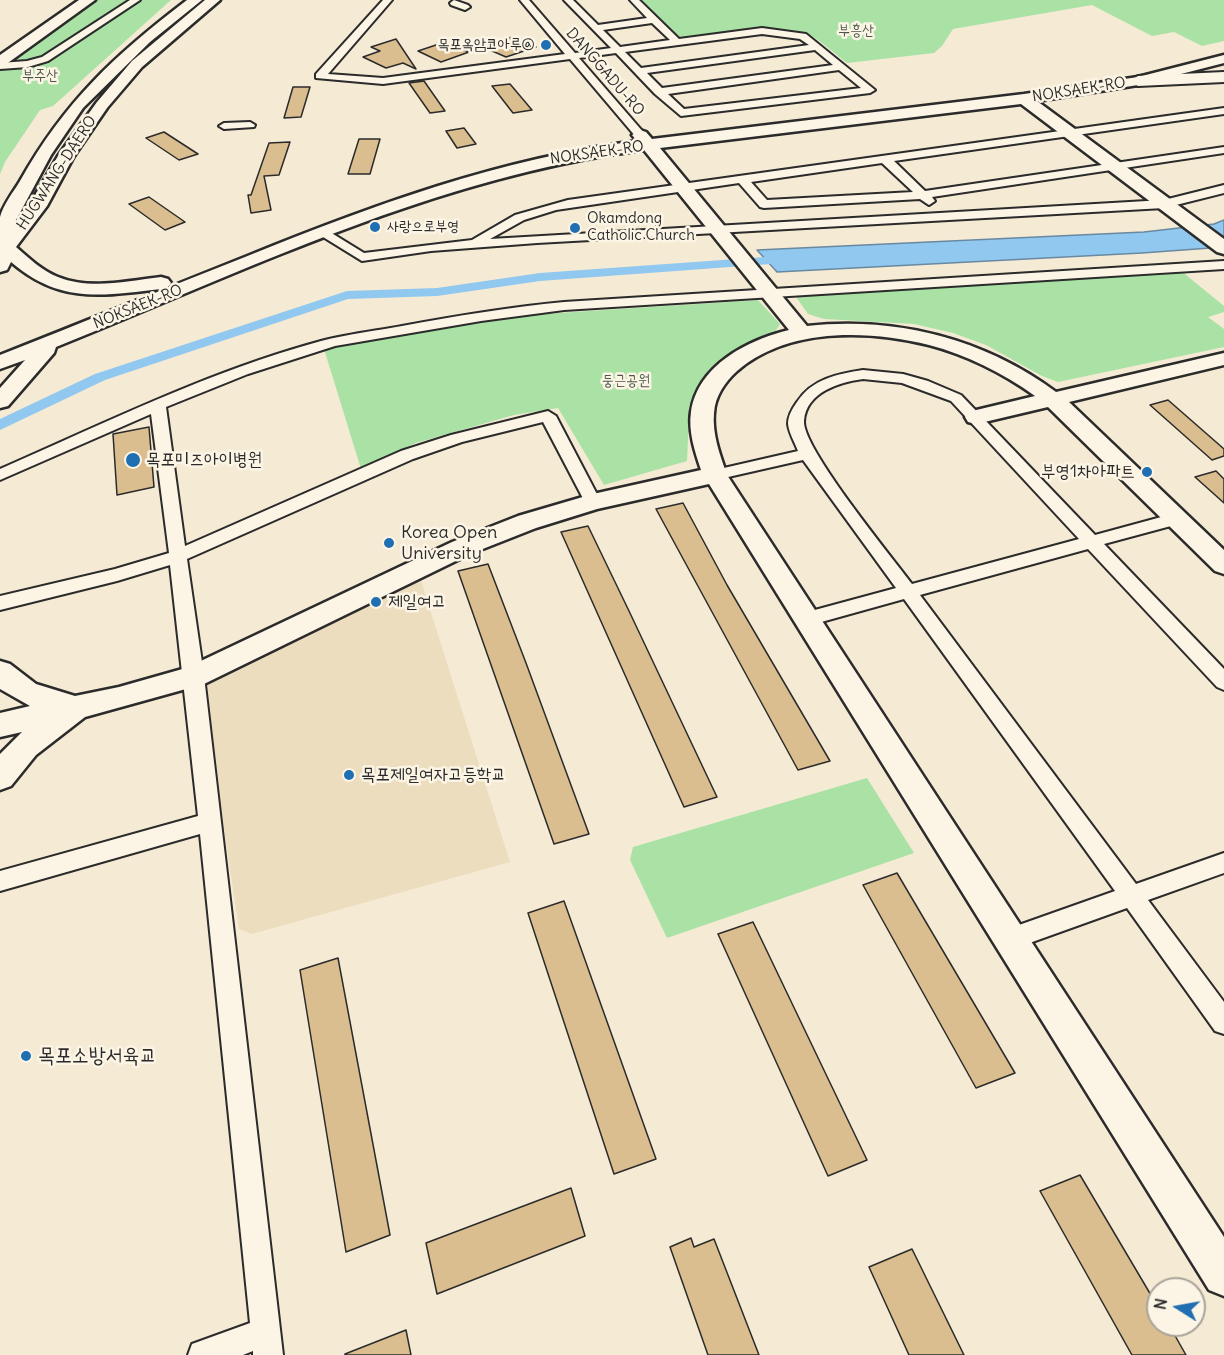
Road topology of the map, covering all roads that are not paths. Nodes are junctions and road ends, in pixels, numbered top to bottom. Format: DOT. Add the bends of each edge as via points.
graph roads {
  1 [pos="88,0"];
  2 [pos="136,0"];
  3 [pos="182,0"];
  4 [pos="195,0"];
  5 [pos="202,0"];
  6 [pos="213,0"];
  7 [pos="388,0"];
  8 [pos="524,0"];
  9 [pos="568,0"];
  10 [pos="634,0"];
  11 [pos="454,3"];
  12 [pos="465,7"];
  13 [pos="656,20"];
  14 [pos="597,28"];
  15 [pos="678,43"];
  16 [pos="818,47"];
  17 [pos="1224,50"];
  18 [pos="617,51"];
  19 [pos="572,58"];
  20 [pos="1224,59"];
  21 [pos="0,64"];
  22 [pos="842,67"];
  23 [pos="638,71"];
  24 [pos="1224,77"];
  25 [pos="1138,81"];
  26 [pos="659,92"];
  27 [pos="1023,99"];
  28 [pos="1224,111"];
  29 [pos="250,125"];
  30 [pos="224,126"];
  31 [pos="1068,134"];
  32 [pos="644,140"];
  33 [pos="1224,150"];
  34 [pos="885,159"];
  35 [pos="1113,166"];
  36 [pos="742,179"];
  37 [pos="683,188"];
  38 [pos="1224,189"];
  39 [pos="923,195"];
  40 [pos="1166,206"];
  41 [pos="0,208"];
  42 [pos="946,217"];
  43 [pos="321,232"];
  44 [pos="718,232"];
  45 [pos="476,243"];
  46 [pos="1224,248"];
  47 [pos="2,249"];
  48 [pos="1224,264"];
  49 [pos="161,283"];
  50 [pos="767,292"];
  51 [pos="801,332"];
  52 [pos="30,333"];
  53 [pos="61,339"];
  54 [pos="1224,359"];
  55 [pos="0,363"];
  56 [pos="1052,399"];
  57 [pos="0,401"];
  58 [pos="158,406"];
  59 [pos="975,417"];
  60 [pos="807,454"];
  61 [pos="0,475"];
  62 [pos="715,475"];
  63 [pos="593,502"];
  64 [pos="1176,519"];
  65 [pos="1094,542"];
  66 [pos="178,556"];
  67 [pos="1224,565"];
  68 [pos="908,592"];
  69 [pos="0,603"];
  70 [pos="807,619"];
  71 [pos="0,672"];
  72 [pos="194,676"];
  73 [pos="1224,682"];
  74 [pos="76,708"];
  75 [pos="0,725"];
  76 [pos="0,777"];
  77 [pos="209,822"];
  78 [pos="1224,863"];
  79 [pos="0,881"];
  80 [pos="1132,896"];
  81 [pos="1010,939"];
  82 [pos="1224,1022"];
  83 [pos="1224,1275"];
  84 [pos="266,1343"];
  85 [pos="204,1355"];
  1 -- 21 [label="street"];
  2 -- 21 [label="street" via="45,59 28,64"];
  3 -- 41 [label="street, HUGWANG-DAERO" via="104,64 67,103 26,153"];
  4 -- 47 [label="street, HUGWANG-DAERO" via="145,39 78,105 43,155 6,222"];
  5 -- 47 [label="street, HUGWANG-DAERO" via="117,72 82,110 50,155"];
  6 -- 47 [label="street, HUGWANG-DAERO" via="137,64 102,105 66,156 38,206"];
  7 -- 19 [label="street" via="320,76 383,81"];
  8 -- 19 [label="street, DANGGADU-RO"];
  9 -- 14 [label="street"];
  10 -- 13 [label="street"];
  11 -- 12 [label="street"];
  13 -- 14 [label="street"];
  13 -- 15 [label="street"];
  14 -- 18 [label="street"];
  15 -- 16 [label="street" via="771,32 803,36"];
  15 -- 18 [label="street"];
  16 -- 22 [label="street"];
  16 -- 23 [label="street"];
  17 -- 32 [label="street, NOKSAEK-RO" via="1139,70 1020,90"];
  18 -- 19 [label="street"];
  18 -- 23 [label="street"];
  19 -- 32 [label="street, DANGGADU-RO"];
  20 -- 25 [label="street, NOKSAEK-RO"];
  22 -- 26 [label="street"];
  22 -- 26 [label="street" via="870,90 681,113"];
  23 -- 26 [label="street"];
  24 -- 25 [label="main road"];
  25 -- 27 [label="street, NOKSAEK-RO"];
  27 -- 31 [label="street"];
  27 -- 32 [label="street, NOKSAEK-RO"];
  28 -- 31 [label="street"];
  29 -- 30 [label="street"];
  31 -- 34 [label="street"];
  31 -- 35 [label="street"];
  32 -- 37 [label="street"];
  32 -- 43 [label="street, NOKSAEK-RO" via="473,179"];
  32 -- 49 [label="street, NOKSAEK-RO" via="535,150 464,170"];
  33 -- 35 [label="street"];
  34 -- 36 [label="street"];
  34 -- 39 [label="street"];
  35 -- 39 [label="street"];
  35 -- 40 [label="street"];
  36 -- 37 [label="street"];
  36 -- 39 [label="street" via="764,204"];
  37 -- 44 [label="street"];
  37 -- 45 [label="street" via="536,211 505,223"];
  38 -- 40 [label="street"];
  39 -- 42 [label="street"];
  40 -- 42 [label="street"];
  40 -- 46 [label="street"];
  42 -- 44 [label="street"];
  43 -- 45 [label="street" via="362,258"];
  43 -- 53 [label="street, NOKSAEK-RO"];
  44 -- 45 [label="street"];
  44 -- 50 [label="street"];
  47 -- 49 [label="street" via="49,280 77,288"];
  48 -- 50 [label="street"];
  49 -- 52 [label="street, NOKSAEK-RO"];
  50 -- 51 [label="street"];
  50 -- 58 [label="street" via="525,309 407,329 328,344 274,360"];
  51 -- 56 [label="street" via="872,330 937,341 989,358"];
  51 -- 62 [label="street" via="749,351 710,388 701,429"];
  53 -- 55 [label="street, NOKSAEK-RO"];
  53 -- 57 [label="street" via="40,353"];
  54 -- 56 [label="street"];
  56 -- 59 [label="street"];
  56 -- 64 [label="street"];
  58 -- 61 [label="street"];
  58 -- 66 [label="street"];
  59 -- 60 [label="street" via="956,398 917,382 885,376 849,377 817,389 802,404 796,422"];
  59 -- 65 [label="street"];
  60 -- 62 [label="street"];
  60 -- 68 [label="street"];
  62 -- 63 [label="street"];
  62 -- 70 [label="street"];
  63 -- 66 [label="street" via="548,416 457,438 407,455"];
  63 -- 72 [label="street" via="461,548"];
  64 -- 65 [label="street"];
  64 -- 67 [label="street"];
  65 -- 68 [label="street"];
  65 -- 73 [label="street"];
  66 -- 69 [label="street"];
  66 -- 72 [label="street"];
  68 -- 70 [label="street"];
  68 -- 80 [label="street"];
  70 -- 81 [label="street"];
  71 -- 74 [label="street" via="30,696"];
  72 -- 74 [label="street"];
  72 -- 77 [label="street"];
  74 -- 75 [label="street"];
  74 -- 76 [label="street" via="22,747"];
  77 -- 79 [label="street"];
  77 -- 84 [label="street"];
  78 -- 80 [label="street"];
  80 -- 81 [label="street"];
  80 -- 82 [label="street"];
  81 -- 83 [label="street"];
  84 -- 85 [label="street"];
}
